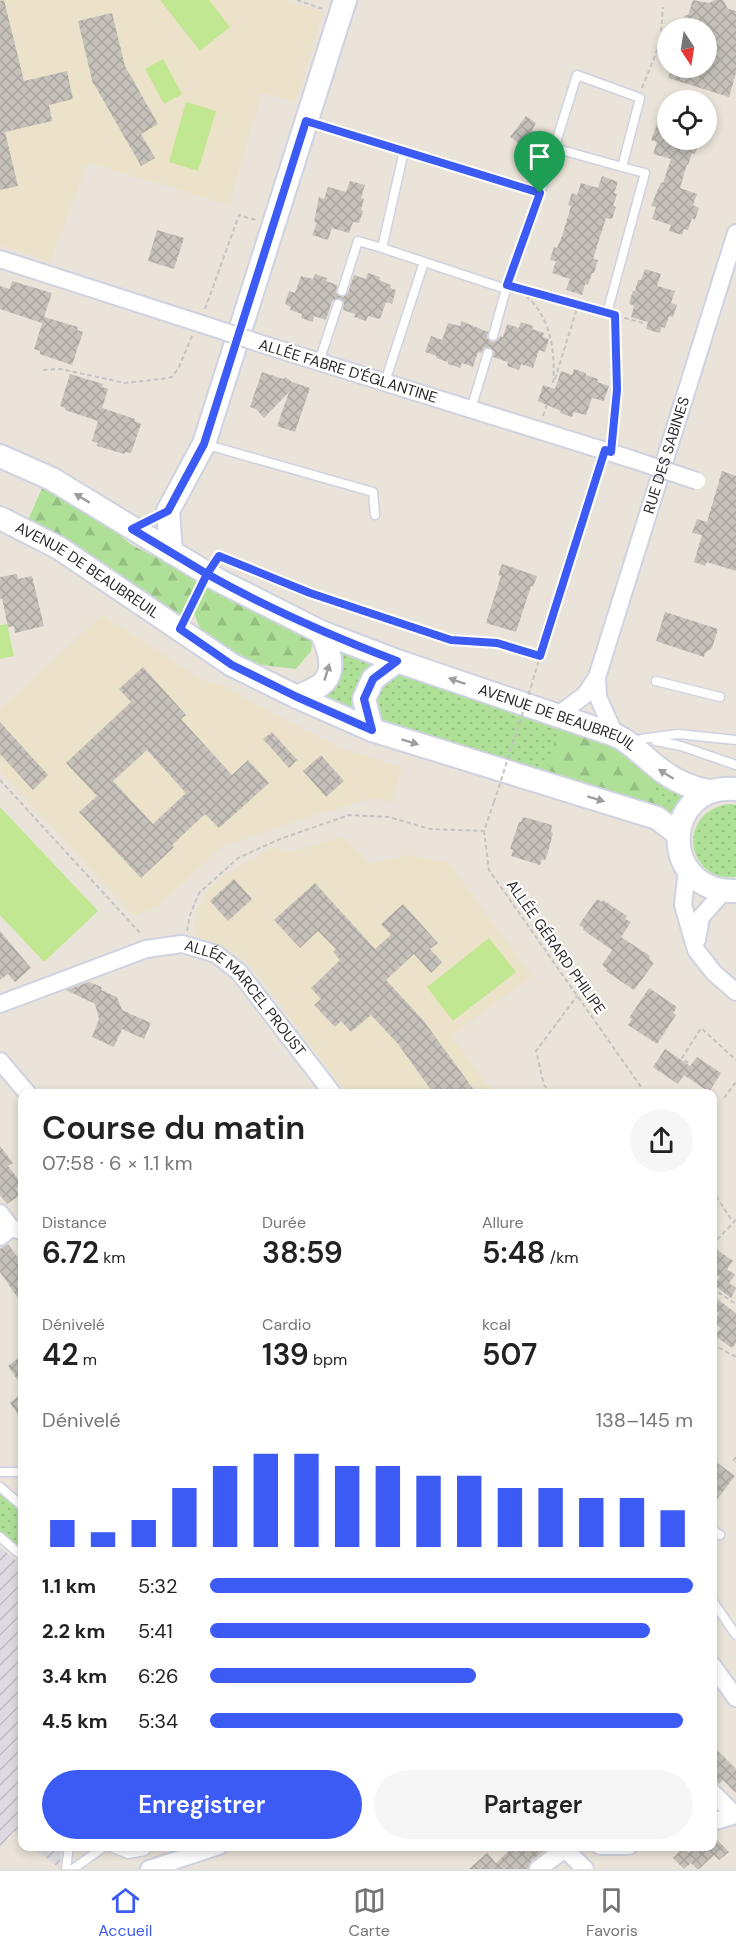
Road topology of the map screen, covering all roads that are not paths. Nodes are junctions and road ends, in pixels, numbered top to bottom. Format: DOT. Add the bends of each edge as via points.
graph roads {
  1 [pos="343,7"];
  2 [pos="306,121"];
  3 [pos="554,148"];
  4 [pos="404,151"];
  5 [pos="622,167"];
  6 [pos="540,193"];
  7 [pos="736,232"];
  8 [pos="382,248"];
  9 [pos="0,260"];
  10 [pos="424,262"];
  11 [pos="507,287"];
  12 [pos="342,291"];
  13 [pos="338,304"];
  14 [pos="607,313"];
  15 [pos="493,336"];
  16 [pos="488,353"];
  17 [pos="319,362"];
  18 [pos="385,382"];
  19 [pos="471,409"];
  20 [pos="204,444"];
  21 [pos="0,456"];
  22 [pos="697,481"];
  23 [pos="168,511"];
  24 [pos="375,515"];
  25 [pos="0,518"];
  26 [pos="132,529"];
  27 [pos="171,552"];
  28 [pos="321,632"];
  29 [pos="397,661"];
  30 [pos="597,677"];
  31 [pos="656,681"];
  32 [pos="297,697"];
  33 [pos="720,697"];
  34 [pos="558,715"];
  35 [pos="372,730"];
  36 [pos="631,739"];
  37 [pos="736,741"];
  38 [pos="736,765"];
  39 [pos="736,789"];
  40 [pos="709,791"];
  41 [pos="678,834"];
  42 [pos="687,869"];
  43 [pos="730,891"];
  44 [pos="696,950"];
  45 [pos="736,992"];
  46 [pos="0,1004"];
  47 [pos="0,1061"];
  48 [pos="24,1089"];
  49 [pos="329,1089"];
  50 [pos="0,1213"];
  51 [pos="11,1232"];
  52 [pos="0,1472"];
  53 [pos="18,1472"];
  54 [pos="0,1487"];
  55 [pos="18,1503"];
  56 [pos="0,1537"];
  57 [pos="18,1553"];
  58 [pos="717,1607"];
  59 [pos="736,1635"];
  60 [pos="717,1672"];
  61 [pos="736,1698"];
  62 [pos="717,1797"];
  63 [pos="736,1815"];
  64 [pos="717,1821"];
  65 [pos="68,1851"];
  66 [pos="100,1851"];
  67 [pos="120,1851"];
  68 [pos="145,1851"];
  69 [pos="204,1851"];
  70 [pos="561,1851"];
  71 [pos="568,1851"];
  72 [pos="66,1869"];
  73 [pos="74,1869"];
  74 [pos="149,1869"];
  75 [pos="538,1869"];
  76 [pos="585,1869"];
  1 -- 2 [label="main road"];
  2 -- 4 [label="lane"];
  2 -- 20 [label="main road"];
  3 -- 5 [label="lane"];
  3 -- 5 [label="lane" via="576,75 640,98"];
  3 -- 6 [label="lane"];
  4 -- 6 [label="lane"];
  4 -- 8 [label="lane"];
  5 -- 14 [label="lane" via="645,173"];
  6 -- 11 [label="lane"];
  7 -- 30 [label="street, RUE DES SABINES"];
  8 -- 10 [label="lane"];
  8 -- 12 [label="lane" via="358,241"];
  9 -- 17 [label="street, ALLÉE FABRE D'ÉGLANTINE, bridge"];
  10 -- 11 [label="lane"];
  10 -- 18 [label="lane"];
  11 -- 15 [label="lane"];
  13 -- 17 [label="lane"];
  16 -- 19 [label="lane"];
  17 -- 18 [label="street, ALLÉE FABRE D'ÉGLANTINE"];
  18 -- 19 [label="street, ALLÉE FABRE D'ÉGLANTINE"];
  19 -- 22 [label="street, ALLÉE FABRE D'ÉGLANTINE, bridge"];
  20 -- 23 [label="main road"];
  20 -- 24 [label="lane" via="373,492"];
  26 -- 21 [label="main road, AVENUE DE BEAUBREUIL, one-way" via="52,479"];
  23 -- 26 [label="main road"];
  23 -- 27 [label="main road"];
  25 -- 32 [label="main road, AVENUE DE BEAUBREUIL" via="59,548 232,665"];
  26 -- 27 [label="main road, AVENUE DE BEAUBREUIL"];
  27 -- 28 [label="main road, AVENUE DE BEAUBREUIL" via="211,561 262,604"];
  28 -- 29 [label="main road, AVENUE DE BEAUBREUIL"];
  32 -- 28 [label="main road, one-way" via="324,682 331,665"];
  34 -- 29 [label="main road, AVENUE DE BEAUBREUIL, one-way"];
  29 -- 35 [label="main road" via="373,679 364,699"];
  30 -- 34 [label="street, RUE DES SABINES" via="585,694"];
  30 -- 36 [label="street, RUE DES SABINES" via="598,697"];
  31 -- 33 [label="lane"];
  32 -- 35 [label="main road, AVENUE DE BEAUBREUIL"];
  34 -- 36 [label="main road, AVENUE DE BEAUBREUIL"];
  35 -- 41 [label="main road, AVENUE DE BEAUBREUIL, one-way" via="657,818"];
  36 -- 37 [label="lane" via="678,734"];
  36 -- 38 [label="lane" via="681,746"];
  40 -- 36 [label="main road, AVENUE DE BEAUBREUIL, one-way" via="695,789 659,769"];
  39 -- 40 [label="main road, AVENUE DE BEAUBREUIL"];
  40 -- 41 [label="main road" via="687,810"];
  41 -- 42 [label="main road"];
  42 -- 43 [label="main road" via="703,884"];
  42 -- 44 [label="street" via="683,905"];
  43 -- 44 [label="street" via="699,920"];
  44 -- 45 [label="street"];
  46 -- 49 [label="street, ALLÉE MARCEL PROUST" via="147,949 182,944 216,954 239,972"];
  47 -- 48 [label="street"];
  50 -- 51 [label="street"];
  52 -- 53 [label="lane"];
  54 -- 55 [label="lane"];
  56 -- 57 [label="lane"];
  58 -- 59 [label="lane"];
  60 -- 61 [label="street"];
  62 -- 63 [label="street"];
  63 -- 64 [label="street"];
  65 -- 72 [label="lane"];
  66 -- 73 [label="lane"];
  67 -- 68 [label="lane"];
  69 -- 74 [label="street"];
  70 -- 75 [label="street"];
  71 -- 76 [label="street"];
}
